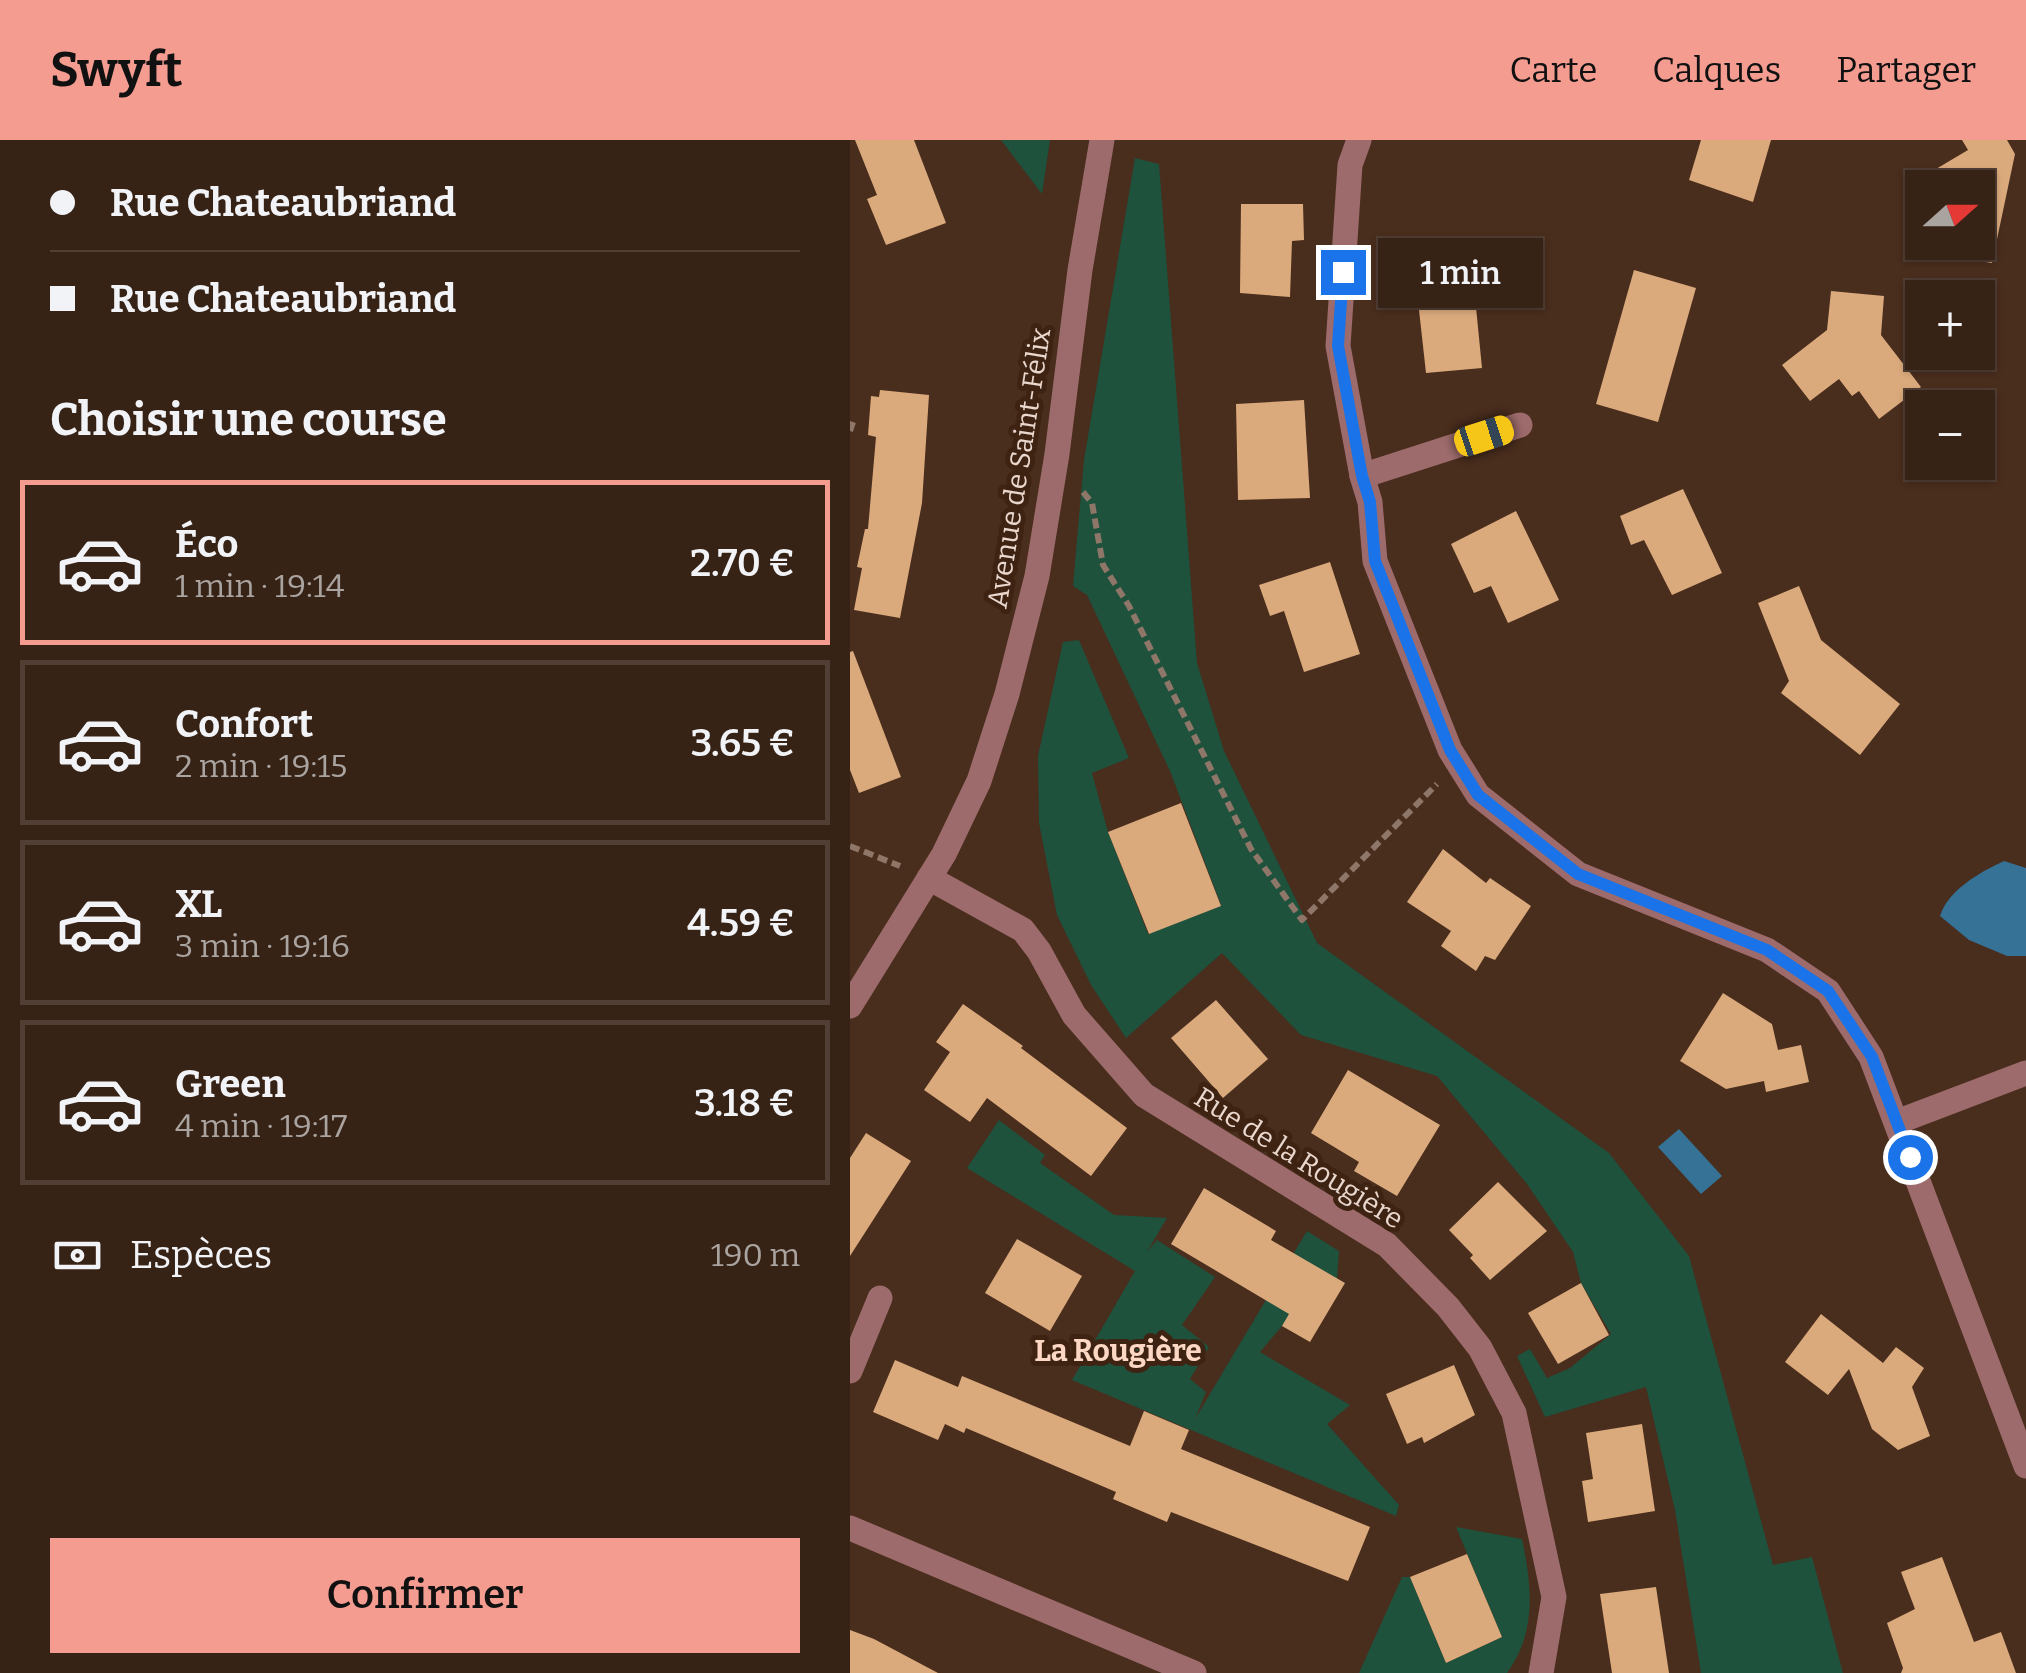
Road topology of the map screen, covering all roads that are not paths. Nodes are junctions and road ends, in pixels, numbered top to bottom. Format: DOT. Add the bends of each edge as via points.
graph roads {
  1 [pos="1102,140"];
  2 [pos="1359,140"];
  3 [pos="1520,425"];
  4 [pos="1362,476"];
  5 [pos="929,878"];
  6 [pos="850,1006"];
  7 [pos="2026,1073"];
  8 [pos="1897,1122"];
  9 [pos="880,1298"];
  10 [pos="850,1372"];
  11 [pos="2026,1466"];
  12 [pos="850,1528"];
  13 [pos="1194,1673"];
  14 [pos="1541,1673"];
  1 -- 5 [label="street, Avenue de Saint-Félix" via="1037,576 979,781"];
  2 -- 4 [label="street" via="1350,165 1338,346"];
  3 -- 4 [label="street"];
  4 -- 8 [label="street" via="1375,561 1450,750 1478,795 1578,874 1767,950 1828,991 1872,1057"];
  5 -- 6 [label="street, Avenue de Saint-Félix"];
  5 -- 14 [label="street, Rue de la Rougière" via="1022,930 1074,1015 1144,1094 1387,1246 1480,1348 1514,1413 1554,1597"];
  7 -- 8 [label="street"];
  8 -- 11 [label="street"];
  9 -- 10 [label="street"];
  12 -- 13 [label="street"];
}
